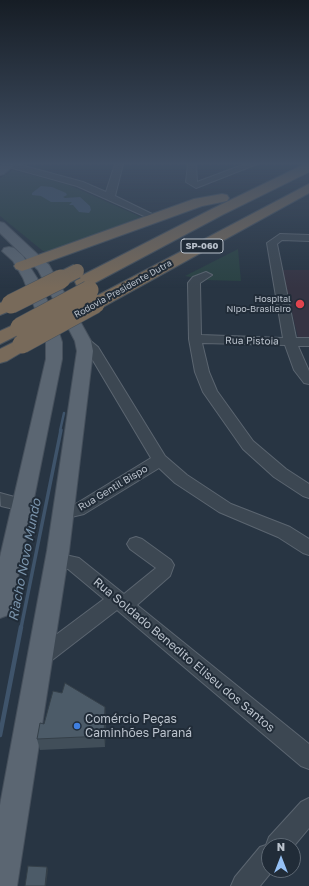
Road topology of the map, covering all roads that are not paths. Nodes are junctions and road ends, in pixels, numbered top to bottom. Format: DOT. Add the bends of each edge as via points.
graph roads {
  1 [pos="129,205"];
  2 [pos="191,205"];
  3 [pos="211,205"];
  4 [pos="231,205"];
  5 [pos="250,205"];
  6 [pos="270,205"];
  7 [pos="147,214"];
  8 [pos="0,226"];
  9 [pos="0,236"];
  10 [pos="309,238"];
  11 [pos="15,240"];
  12 [pos="0,241"];
  13 [pos="34,269"];
  14 [pos="206,275"];
  15 [pos="86,287"];
  16 [pos="14,321"];
  17 [pos="0,326"];
  18 [pos="0,338"];
  19 [pos="195,339"];
  20 [pos="83,341"];
  21 [pos="290,341"];
  22 [pos="309,342"];
  23 [pos="0,357"];
  24 [pos="309,380"];
  25 [pos="160,460"];
  26 [pos="309,492"];
  27 [pos="0,499"];
  28 [pos="23,505"];
  29 [pos="63,513"];
  30 [pos="136,544"];
  31 [pos="309,548"];
  32 [pos="56,560"];
  33 [pos="4,573"];
  34 [pos="120,602"];
  35 [pos="0,608"];
  36 [pos="40,658"];
  37 [pos="309,758"];
  38 [pos="309,810"];
  39 [pos="285,838"];
  40 [pos="261,866"];
  41 [pos="1,886"];
  42 [pos="244,886"];
  1 -- 7 [label="street"];
  2 -- 13 [label="highway"];
  3 -- 15 [label="highway, Rodovia Presidente Dutra / SP-060"];
  4 -- 15 [label="highway, Rodovia Presidente Dutra / SP-060"];
  5 -- 15 [label="highway, Rodovia Presidente Dutra / SP-060"];
  6 -- 15 [label="highway, Rodovia Presidente Dutra / SP-060"];
  8 -- 11 [label="main road"];
  9 -- 11 [label="main road" via="3,239"];
  10 -- 21 [label="street" via="280,237 272,243"];
  11 -- 13 [label="main road"];
  12 -- 13 [label="main road"];
  13 -- 20 [label="main road"];
  13 -- 28 [label="main road" via="54,342 54,359"];
  14 -- 19 [label="street" via="196,279 194,283"];
  15 -- 16 [label="highway, Rodovia Presidente Dutra / SP-060, bridge"];
  15 -- 16 [label="highway, Rodovia Presidente Dutra / SP-060"];
  16 -- 17 [label="highway, Rodovia Presidente Dutra / SP-060"];
  16 -- 18 [label="highway, Rodovia Presidente Dutra / SP-060"];
  16 -- 23 [label="highway, Rodovia Presidente Dutra / SP-060"];
  19 -- 21 [label="street, Rua Pistoia"];
  19 -- 26 [label="street" via="200,366 210,392 248,445 280,473"];
  20 -- 25 [label="street" via="93,350"];
  20 -- 29 [label="main road" via="85,351"];
  21 -- 22 [label="street, Rua Pistoia"];
  21 -- 24 [label="street" via="301,370"];
  25 -- 29 [label="street, Rua Gentil Bispo" via="78,510"];
  25 -- 31 [label="street" via="211,500 284,532"];
  27 -- 28 [label="street"];
  28 -- 33 [label="main road"];
  29 -- 32 [label="main road"];
  30 -- 34 [label="street" via="165,565 165,568"];
  32 -- 34 [label="street, Rua Soldado Benedito Eliseu dos Santos" via="73,563"];
  32 -- 36 [label="main road"];
  33 -- 35 [label="main road"];
  34 -- 36 [label="street"];
  34 -- 37 [label="street, Rua Soldado Benedito Eliseu dos Santos"];
  36 -- 41 [label="main road"];
  38 -- 39 [label="street"];
  40 -- 42 [label="street"];
}
